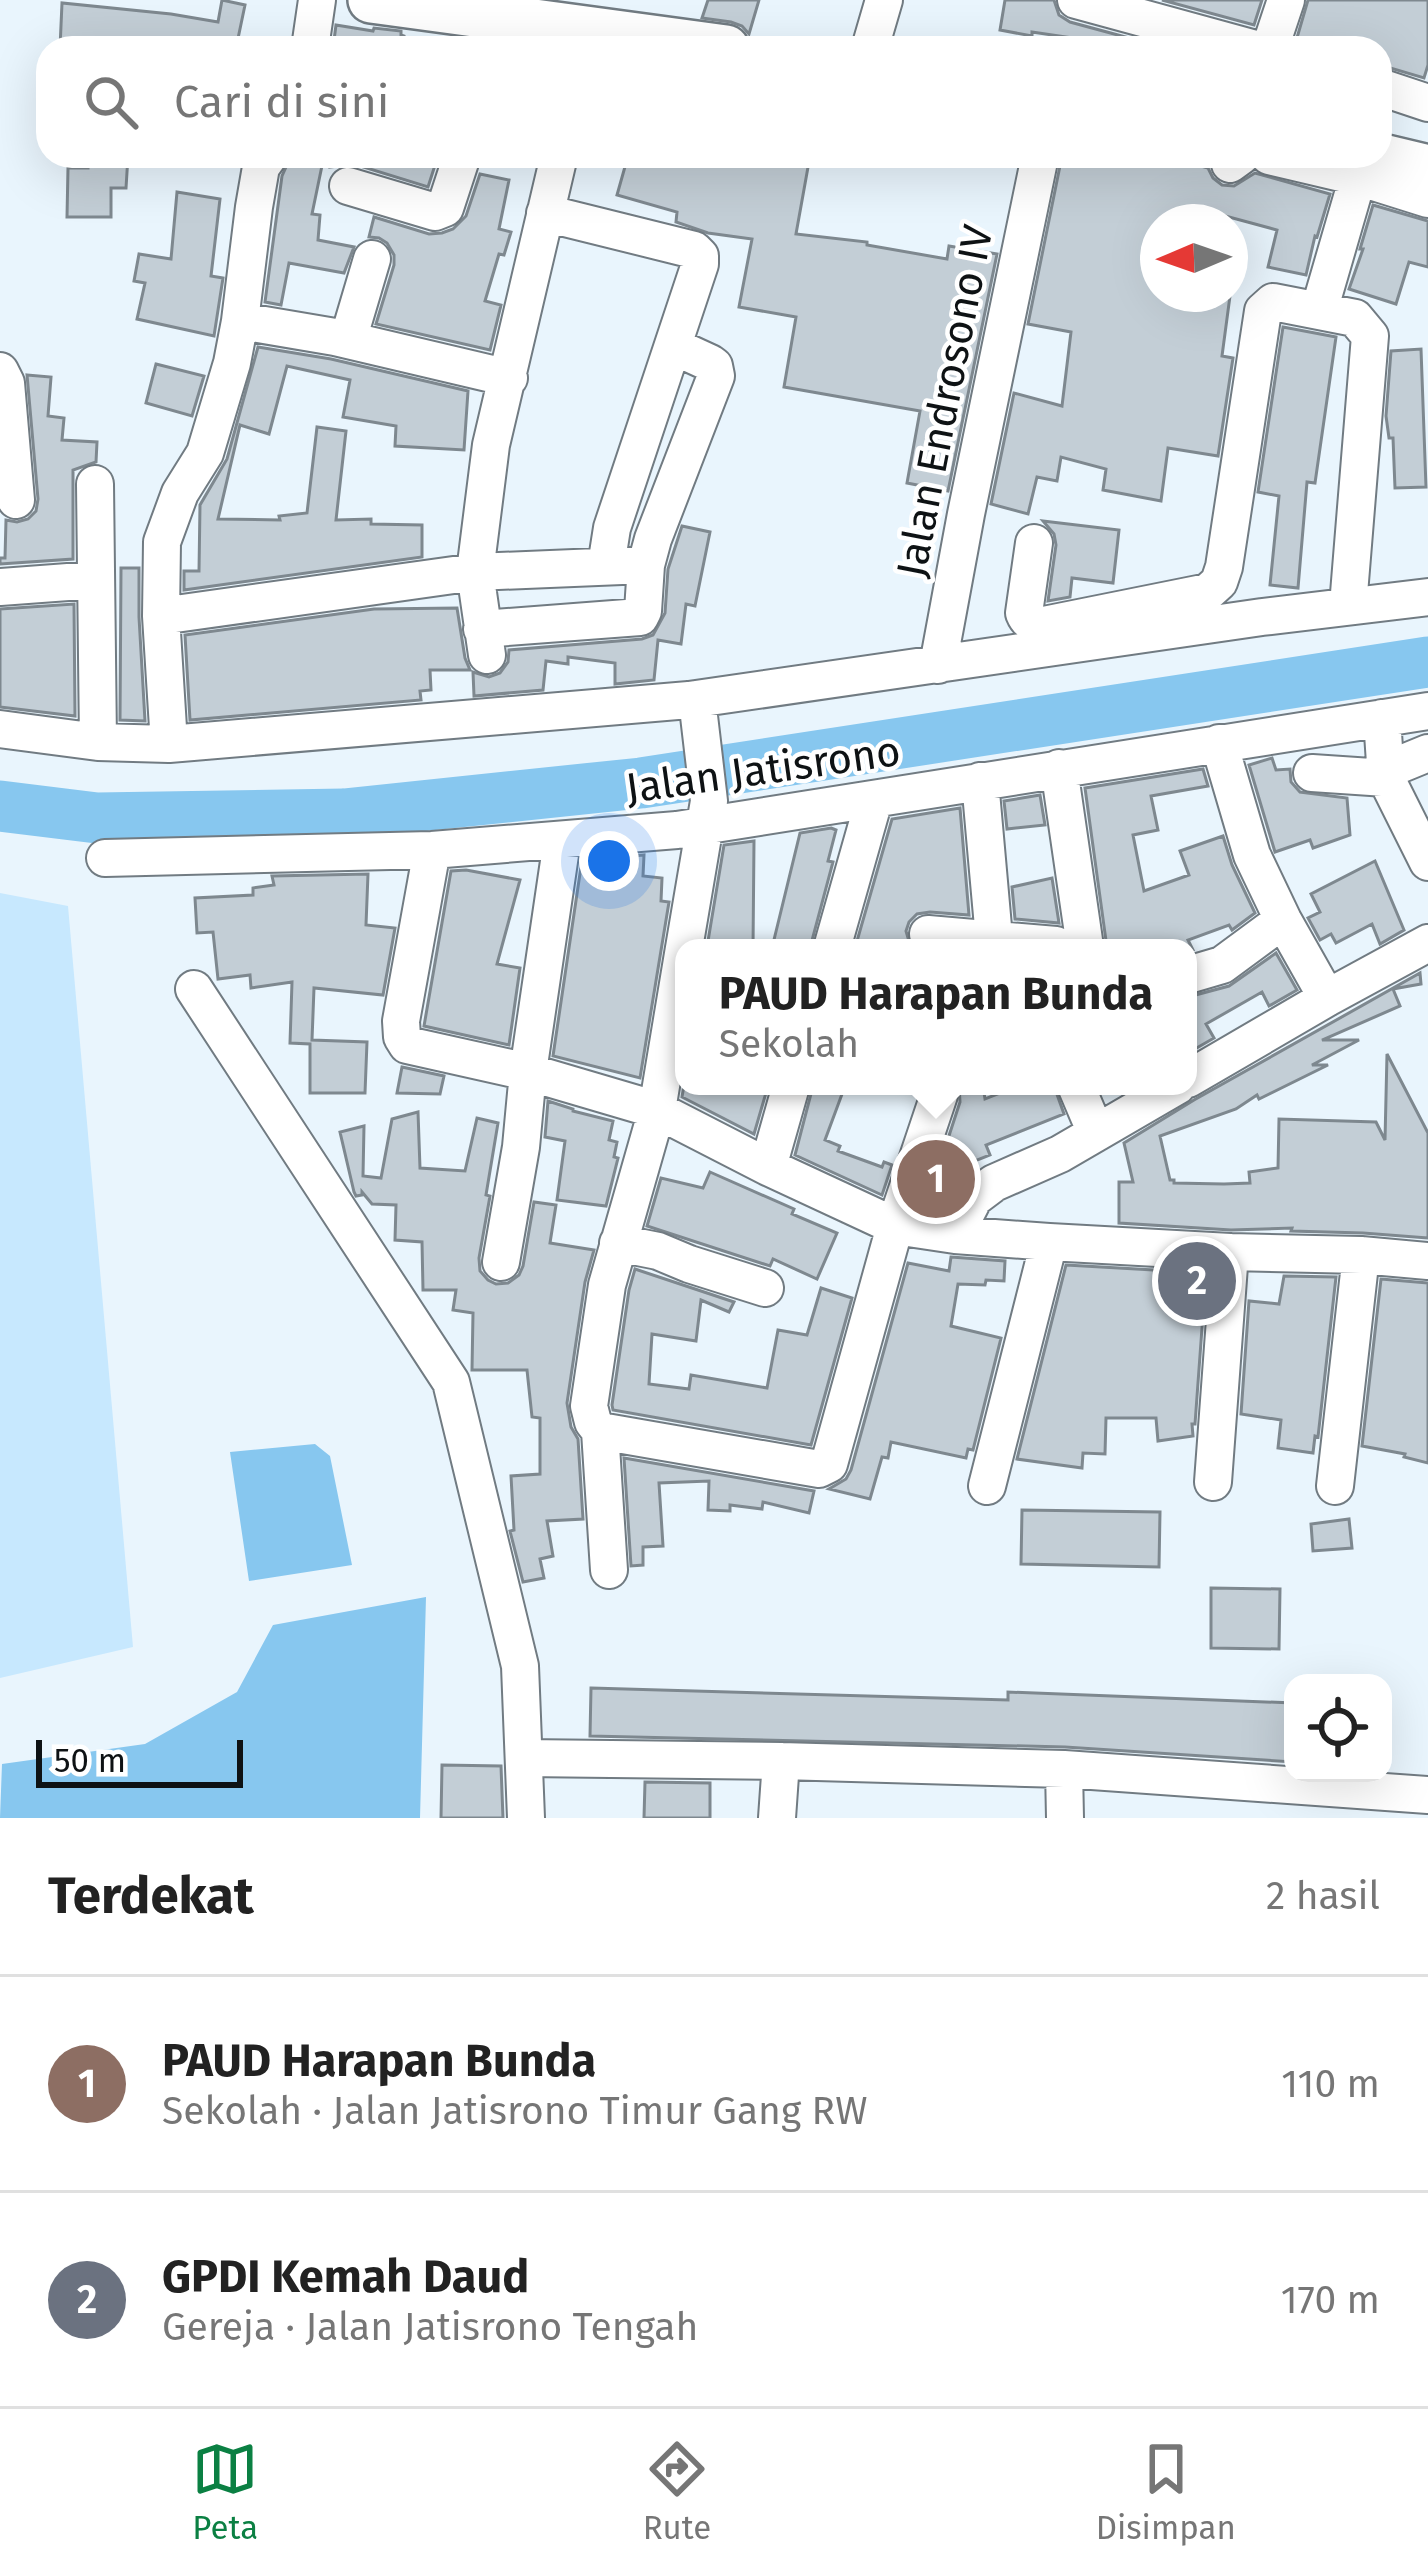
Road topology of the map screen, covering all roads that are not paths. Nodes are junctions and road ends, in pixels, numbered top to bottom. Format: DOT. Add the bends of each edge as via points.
graph roads {
  1 [pos="317,0"];
  2 [pos="371,0"];
  3 [pos="884,0"];
  4 [pos="1076,0"];
  5 [pos="1286,0"];
  6 [pos="502,22"];
  7 [pos="312,36"];
  8 [pos="573,36"];
  9 [pos="874,36"];
  10 [pos="1208,36"];
  11 [pos="1274,36"];
  12 [pos="1392,92"];
  13 [pos="1428,103"];
  14 [pos="1392,165"];
  15 [pos="261,168"];
  16 [pos="458,168"];
  17 [pos="557,168"];
  18 [pos="1038,168"];
  19 [pos="1365,168"];
  20 [pos="1375,168"];
  21 [pos="1428,168"];
  22 [pos="348,186"];
  23 [pos="1428,199"];
  24 [pos="545,213"];
  25 [pos="372,259"];
  26 [pos="1319,311"];
  27 [pos="240,321"];
  28 [pos="348,340"];
  29 [pos="673,346"];
  30 [pos="0,371"];
  31 [pos="509,378"];
  32 [pos="95,484"];
  33 [pos="16,500"];
  34 [pos="1034,543"];
  35 [pos="646,565"];
  36 [pos="606,566"];
  37 [pos="476,572"];
  38 [pos="95,580"];
  39 [pos="0,587"];
  40 [pos="1428,597"];
  41 [pos="1348,606"];
  42 [pos="161,616"];
  43 [pos="938,665"];
  44 [pos="699,711"];
  45 [pos="1428,711"];
  46 [pos="1382,718"];
  47 [pos="0,729"];
  48 [pos="98,742"];
  49 [pos="1219,743"];
  50 [pos="169,744"];
  51 [pos="1428,753"];
  52 [pos="1059,768"];
  53 [pos="1312,773"];
  54 [pos="1385,774"];
  55 [pos="980,781"];
  56 [pos="874,800"];
  57 [pos="707,813"];
  58 [pos="562,841"];
  59 [pos="432,850"];
  60 [pos="105,858"];
  61 [pos="1428,862"];
  62 [pos="1283,920"];
  63 [pos="928,934"];
  64 [pos="994,938"];
  65 [pos="686,939"];
  66 [pos="835,939"];
  67 [pos="1003,939"];
  68 [pos="1070,939"];
  69 [pos="1428,943"];
  70 [pos="1197,972"];
  71 [pos="194,989"];
  72 [pos="1327,998"];
  73 [pos="675,1002"];
  74 [pos="528,1072"];
  75 [pos="1197,1074"];
  76 [pos="788,1095"];
  77 [pos="939,1095"];
  78 [pos="1080,1095"];
  79 [pos="1161,1095"];
  80 [pos="657,1110"];
  81 [pos="1096,1133"];
  82 [pos="768,1167"];
  83 [pos="895,1226"];
  84 [pos="955,1235"];
  85 [pos="1049,1241"];
  86 [pos="618,1243"];
  87 [pos="1230,1252"];
  88 [pos="1361,1255"];
  89 [pos="1428,1261"];
  90 [pos="501,1262"];
  91 [pos="765,1288"];
  92 [pos="596,1426"];
  93 [pos="1213,1482"];
  94 [pos="987,1486"];
  95 [pos="1335,1486"];
  96 [pos="609,1570"];
  97 [pos="524,1758"];
  98 [pos="781,1760"];
  99 [pos="1064,1768"];
  100 [pos="1428,1795"];
  101 [pos="526,1818"];
  102 [pos="777,1818"];
  103 [pos="1065,1818"];
  1 -- 7 [label="street"];
  2 -- 6 [label="main road"];
  3 -- 9 [label="street"];
  4 -- 10 [label="street"];
  5 -- 11 [label="street"];
  6 -- 8 [label="main road"];
  12 -- 13 [label="street"];
  14 -- 21 [label="main road"];
  15 -- 27 [label="street"];
  16 -- 22 [label="street" via="445,208 435,212"];
  17 -- 24 [label="street"];
  18 -- 43 [label="street, Jalan Endrosono IV"];
  19 -- 26 [label="street"];
  20 -- 23 [label="street"];
  24 -- 29 [label="street" via="700,256"];
  24 -- 31 [label="street"];
  25 -- 28 [label="street"];
  26 -- 34 [label="street" via="1273,302 1263,310 1224,567 1208,592 1033,624 1024,613"];
  26 -- 41 [label="street" via="1354,318 1370,336"];
  27 -- 28 [label="street"];
  27 -- 42 [label="street" via="205,453 162,542"];
  28 -- 31 [label="street"];
  29 -- 35 [label="street" via="710,363 716,376"];
  29 -- 36 [label="street"];
  30 -- 33 [label="street"];
  31 -- 37 [label="street" via="491,445"];
  32 -- 38 [label="street"];
  35 -- 36 [label="street"];
  35 -- 37 [label="street" via="640,617 484,642"];
  36 -- 37 [label="street"];
  37 -- 42 [label="street"];
  38 -- 39 [label="street"];
  38 -- 48 [label="street"];
  40 -- 41 [label="street"];
  41 -- 43 [label="street"];
  42 -- 50 [label="street"];
  43 -- 44 [label="street"];
  44 -- 50 [label="street"];
  44 -- 57 [label="street"];
  45 -- 46 [label="street, Jalan Jatisrono"];
  46 -- 49 [label="street, Jalan Jatisrono"];
  46 -- 54 [label="street"];
  47 -- 48 [label="street"];
  48 -- 50 [label="street"];
  49 -- 52 [label="street, Jalan Jatisrono"];
  49 -- 62 [label="street" via="1252,855"];
  51 -- 54 [label="street"];
  52 -- 55 [label="street, Jalan Jatisrono"];
  52 -- 68 [label="street"];
  53 -- 54 [label="street"];
  54 -- 61 [label="street"];
  55 -- 56 [label="street, Jalan Jatisrono"];
  55 -- 64 [label="street"];
  56 -- 57 [label="street, Jalan Jatisrono"];
  56 -- 66 [label="street"];
  57 -- 58 [label="street, Jalan Jatisrono"];
  57 -- 65 [label="street"];
  58 -- 59 [label="street, Jalan Jatisrono"];
  58 -- 74 [label="street"];
  59 -- 60 [label="street, Jalan Jatisrono"];
  59 -- 74 [label="street" via="402,1037 407,1046"];
  62 -- 70 [label="street" via="1222,965"];
  62 -- 72 [label="street"];
  63 -- 64 [label="street"];
  64 -- 67 [label="street"];
  69 -- 72 [label="street"];
  71 -- 97 [label="street" via="451,1382 520,1666"];
  72 -- 75 [label="street"];
  73 -- 80 [label="street"];
  74 -- 80 [label="street"];
  74 -- 90 [label="street"];
  76 -- 82 [label="street"];
  77 -- 83 [label="street"];
  78 -- 81 [label="street"];
  79 -- 81 [label="street"];
  80 -- 82 [label="street"];
  80 -- 86 [label="street"];
  81 -- 84 [label="street" via="994,1183 974,1198"];
  82 -- 83 [label="street"];
  83 -- 84 [label="street"];
  83 -- 92 [label="street" via="830,1465"];
  84 -- 85 [label="street"];
  85 -- 87 [label="street"];
  85 -- 94 [label="street"];
  86 -- 91 [label="street"];
  86 -- 92 [label="street" via="589,1406"];
  87 -- 88 [label="street"];
  87 -- 93 [label="street"];
  88 -- 89 [label="street"];
  88 -- 95 [label="street"];
  92 -- 96 [label="street"];
  97 -- 98 [label="street"];
  97 -- 101 [label="street"];
  98 -- 99 [label="street"];
  98 -- 102 [label="street"];
  99 -- 100 [label="street"];
  99 -- 103 [label="street"];
}
